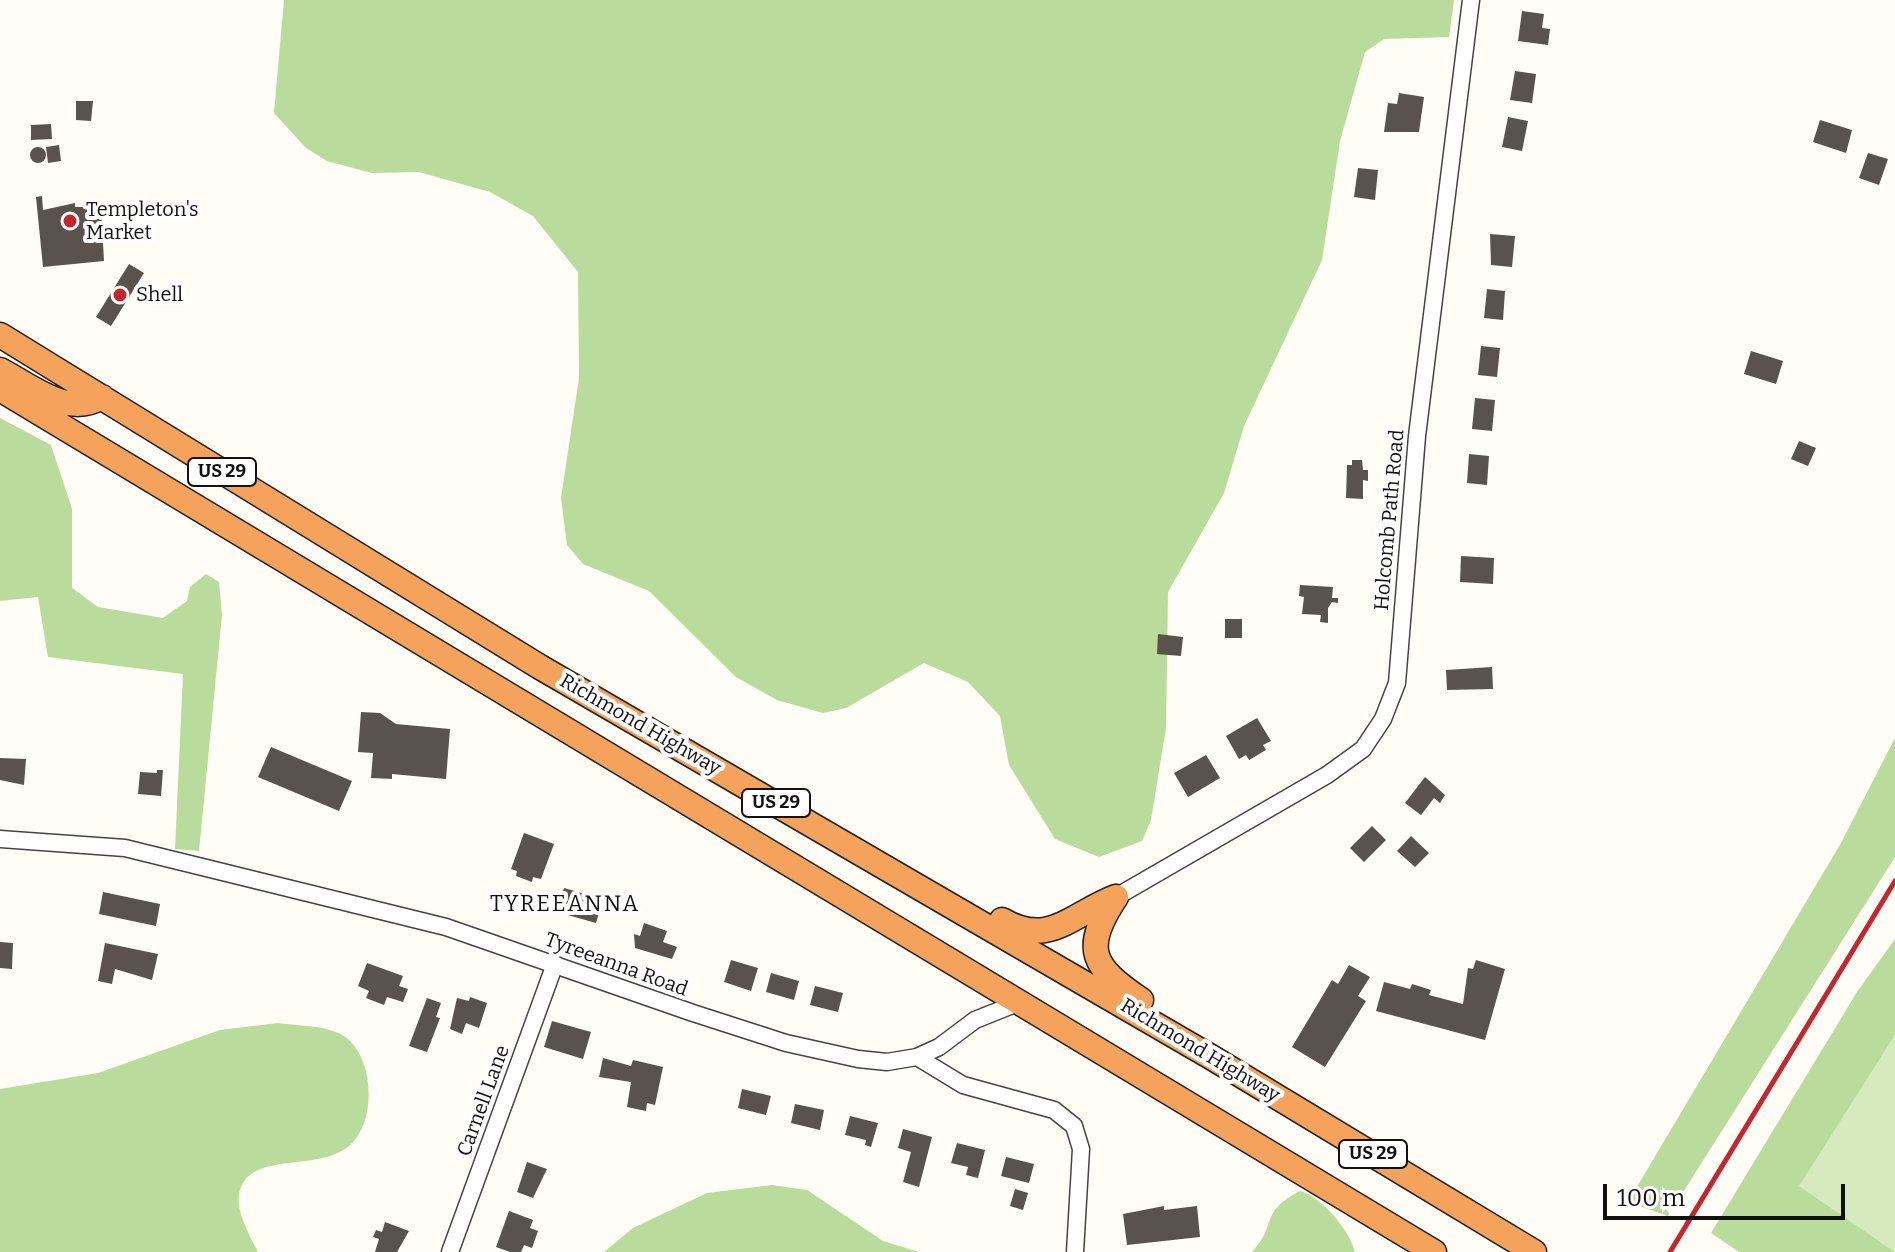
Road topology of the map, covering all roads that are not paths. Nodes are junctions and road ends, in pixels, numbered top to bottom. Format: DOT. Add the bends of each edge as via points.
graph roads {
  1 [pos="1471,0"];
  2 [pos="0,335"];
  3 [pos="0,370"];
  4 [pos="0,389"];
  5 [pos="102,397"];
  6 [pos="451,611"];
  7 [pos="0,839"];
  8 [pos="1116,897"];
  9 [pos="555,964"];
  10 [pos="1020,1002"];
  11 [pos="917,1057"];
  12 [pos="1211,1057"];
  13 [pos="450,1252"];
  14 [pos="1075,1252"];
  15 [pos="1434,1252"];
  16 [pos="1534,1252"];
  1 -- 8 [label="street, Holcomb Path Road" via="1417,436 1397,683 1383,719 1363,749 1327,775"];
  2 -- 5 [label="highway, Richmond Highway / US 29"];
  3 -- 5 [label="highway" via="70,405"];
  4 -- 10 [label="highway, Richmond Highway / US 29"];
  5 -- 6 [label="highway, Richmond Highway / US 29"];
  6 -- 8 [label="highway" via="648,713 1017,929 1046,932"];
  6 -- 12 [label="highway, Richmond Highway / US 29"];
  7 -- 9 [label="street, Tyreeanna Road" via="125,848 446,927"];
  8 -- 12 [label="highway" via="1093,939 1107,973"];
  9 -- 11 [label="street, Tyreeanna Road" via="821,1052 874,1061"];
  9 -- 13 [label="street, Carnell Lane"];
  10 -- 11 [label="street, Tyreeanna Road" via="975,1020"];
  10 -- 15 [label="highway, Richmond Highway / US 29"];
  11 -- 14 [label="street" via="963,1085 1054,1110 1074,1126 1081,1149"];
  12 -- 16 [label="highway, Richmond Highway / US 29"];
}
